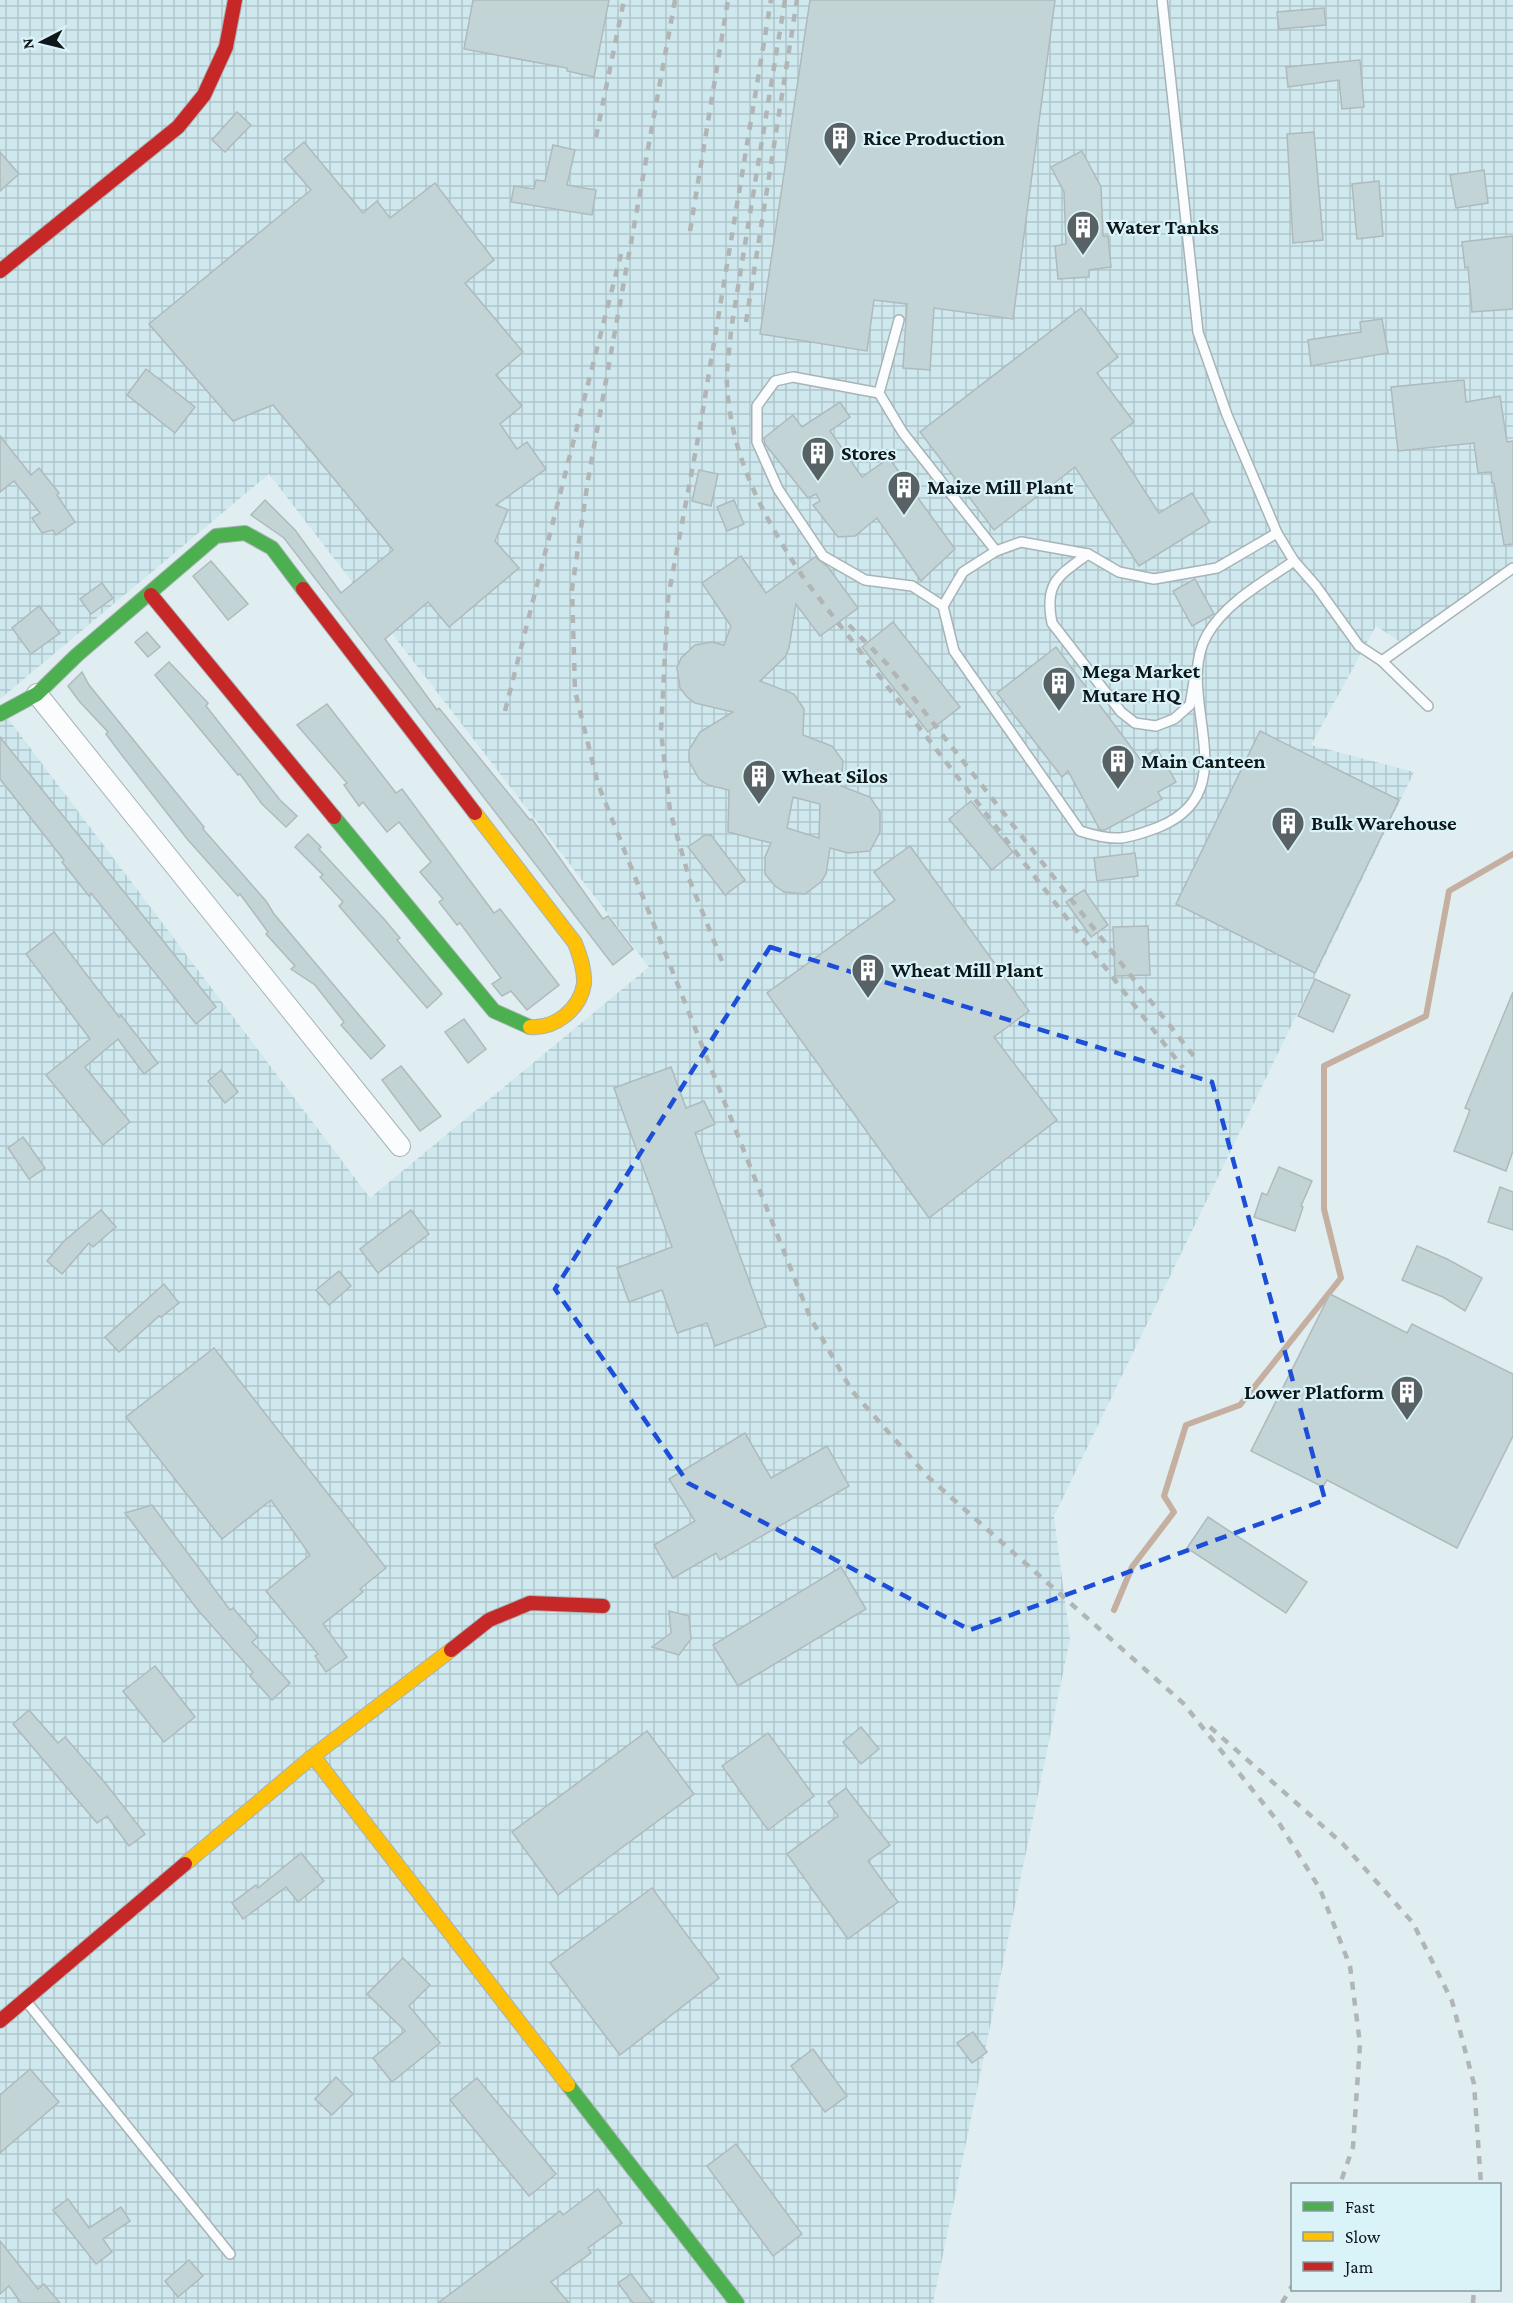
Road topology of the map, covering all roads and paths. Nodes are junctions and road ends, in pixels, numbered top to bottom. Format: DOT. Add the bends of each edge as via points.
graph roads {
  1 [pos="235,0"];
  2 [pos="1161,0"];
  3 [pos="0,271"];
  4 [pos="899,320"];
  5 [pos="879,393"];
  6 [pos="1277,533"];
  7 [pos="996,551"];
  8 [pos="1088,554"];
  9 [pos="1294,561"];
  10 [pos="1513,568"];
  11 [pos="151,595"];
  12 [pos="943,606"];
  13 [pos="1382,661"];
  14 [pos="1196,671"];
  15 [pos="38,694"];
  16 [pos="1428,706"];
  17 [pos="0,714"];
  18 [pos="400,1146"];
  19 [pos="603,1606"];
  20 [pos="313,1756"];
  21 [pos="26,2001"];
  22 [pos="0,2021"];
  23 [pos="230,2254"];
  24 [pos="737,2303"];
  1 -- 3 [label="street" via="226,47 204,94 178,127"];
  2 -- 6 [label="lane" via="1197,332"];
  4 -- 5 [label="lane"];
  5 -- 7 [label="lane" via="903,433"];
  5 -- 12 [label="lane" via="793,377 775,381 757,406 757,442 778,489 823,556 865,580 912,586"];
  6 -- 8 [label="lane" via="1217,568 1154,579 1119,572"];
  6 -- 9 [label="lane"];
  7 -- 8 [label="lane" via="1021,542"];
  7 -- 12 [label="lane" via="963,572"];
  8 -- 14 [label="lane" via="1057,578 1051,588 1052,623 1122,712 1135,723 1156,726 1174,719 1190,705"];
  9 -- 13 [label="lane" via="1359,646"];
  9 -- 14 [label="lane" via="1236,601 1207,635"];
  10 -- 13 [label="lane"];
  11 -- 11 [label="street" via="216,536 245,532 272,548 575,942 583,964 584,986 575,1008 552,1025 530,1027 494,1011"];
  11 -- 15 [label="street" via="77,655"];
  12 -- 14 [label="lane" via="954,651 1032,766 1080,831 1109,841 1137,836 1172,821 1189,808 1203,783 1205,733"];
  13 -- 16 [label="lane"];
  15 -- 17 [label="street"];
  15 -- 18 [label="street"];
  19 -- 20 [label="street" via="530,1603 489,1620"];
  20 -- 21 [label="street"];
  20 -- 24 [label="street"];
  21 -- 22 [label="street"];
  21 -- 23 [label="lane"];
}
